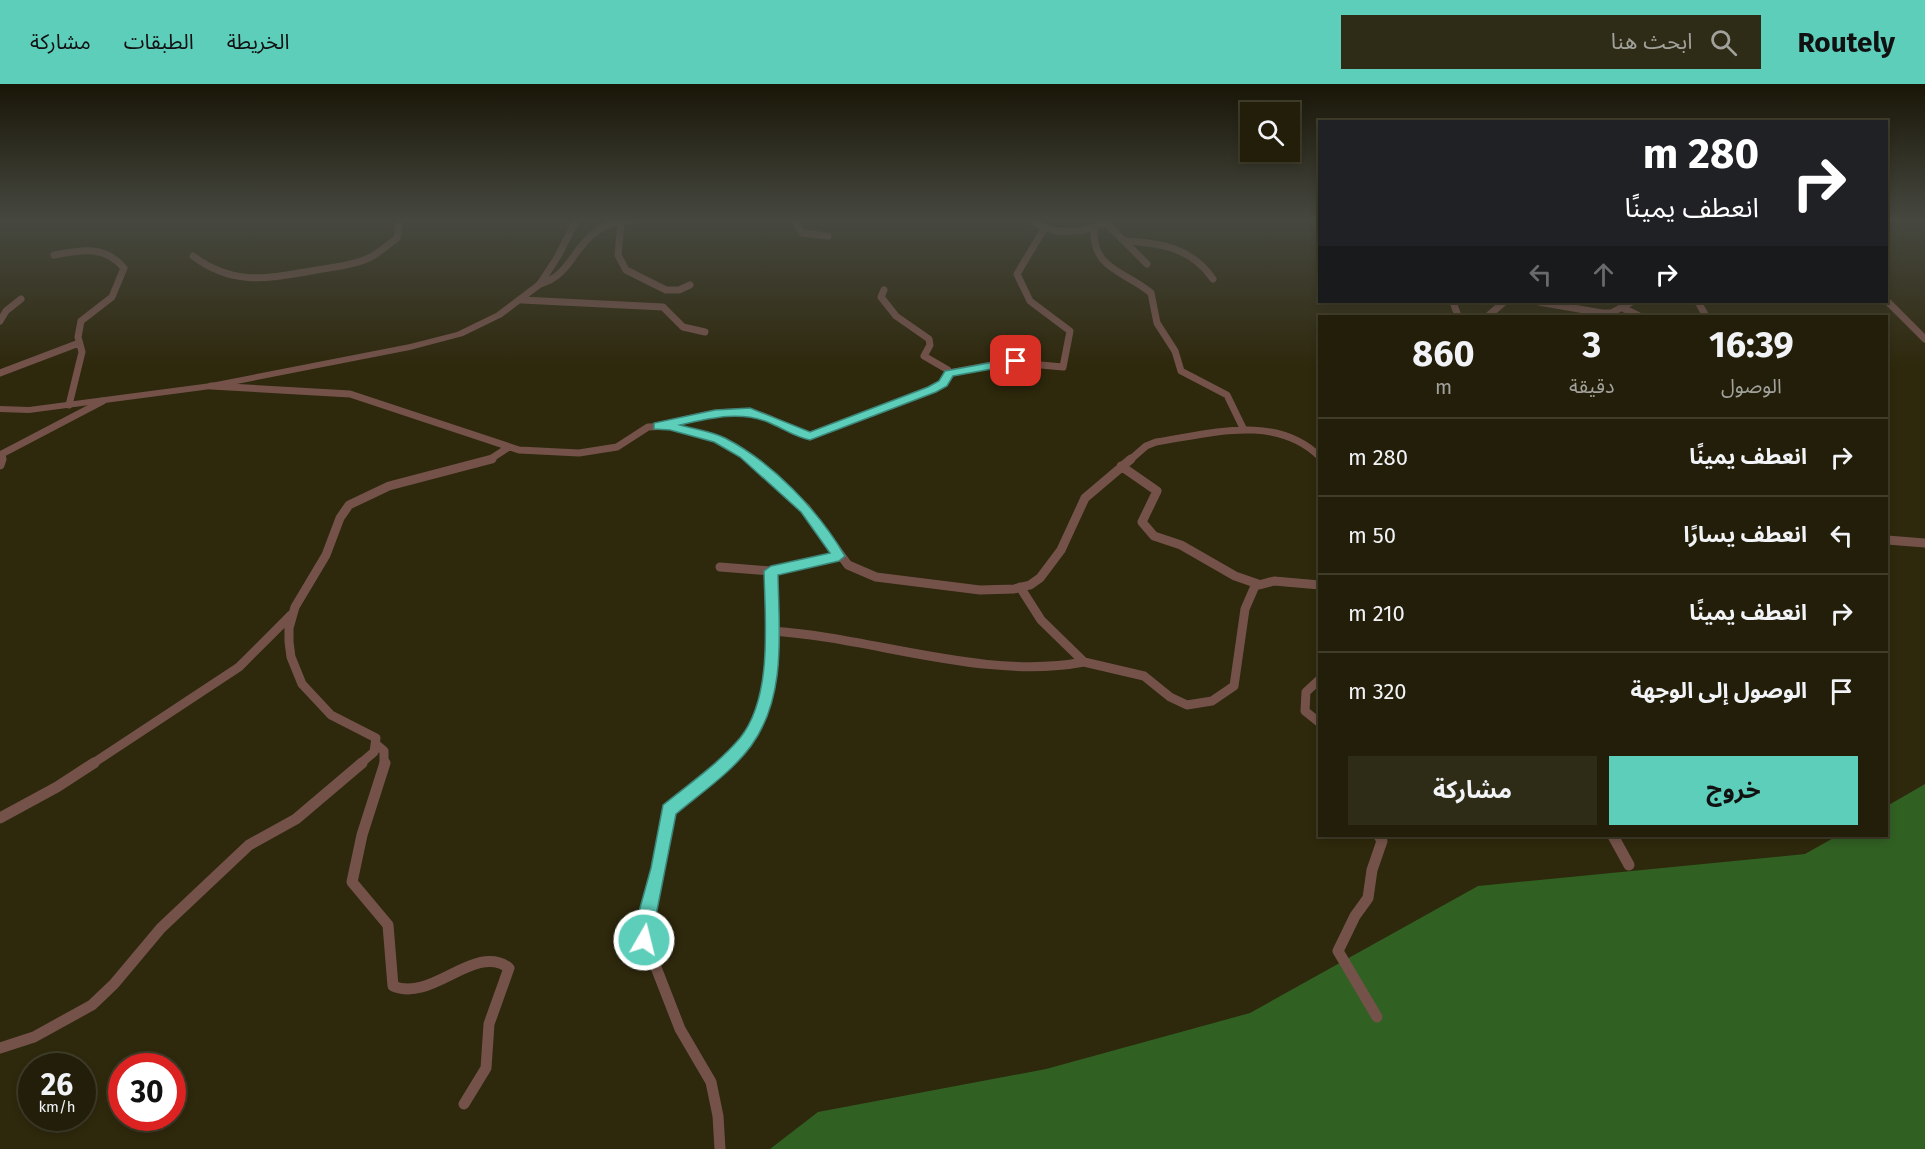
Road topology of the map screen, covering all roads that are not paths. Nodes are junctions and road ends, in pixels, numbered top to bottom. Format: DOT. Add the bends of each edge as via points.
graph roads {
  1 [pos="124,269"];
  2 [pos="212,269"];
  3 [pos="327,269"];
  4 [pos="550,269"];
  5 [pos="567,269"];
  6 [pos="625,269"];
  7 [pos="1020,269"];
  8 [pos="1116,269"];
  9 [pos="1206,269"];
  10 [pos="1213,279"];
  11 [pos="540,285"];
  12 [pos="690,285"];
  13 [pos="884,290"];
  14 [pos="21,299"];
  15 [pos="522,300"];
  16 [pos="1888,302"];
  17 [pos="1503,303"];
  18 [pos="1548,303"];
  19 [pos="1550,303"];
  20 [pos="1630,303"];
  21 [pos="1623,308"];
  22 [pos="1489,315"];
  23 [pos="1578,315"];
  24 [pos="1637,315"];
  25 [pos="0,321"];
  26 [pos="705,332"];
  27 [pos="1925,339"];
  28 [pos="79,343"];
  29 [pos="0,373"];
  30 [pos="949,373"];
  31 [pos="211,386"];
  32 [pos="104,401"];
  33 [pos="69,405"];
  34 [pos="0,409"];
  35 [pos="658,426"];
  36 [pos="1243,428"];
  37 [pos="510,447"];
  38 [pos="2,454"];
  39 [pos="1318,455"];
  40 [pos="0,465"];
  41 [pos="1121,466"];
  42 [pos="1888,540"];
  43 [pos="1925,543"];
  44 [pos="839,556"];
  45 [pos="720,567"];
  46 [pos="771,571"];
  47 [pos="1258,584"];
  48 [pos="1318,585"];
  49 [pos="1020,587"];
  50 [pos="291,615"];
  51 [pos="771,631"];
  52 [pos="1084,662"];
  53 [pos="1318,681"];
  54 [pos="1318,721"];
  55 [pos="377,746"];
  56 [pos="0,818"];
  57 [pos="1380,837"];
  58 [pos="1614,837"];
  59 [pos="1629,865"];
  60 [pos="1377,1017"];
  61 [pos="0,1048"];
  62 [pos="464,1104"];
  63 [pos="720,1149"];
  1 -- 28 [label="street" via="112,297 81,321"];
  2 -- 3 [label="street" via="227,276 256,280"];
  4 -- 11 [label="street"];
  5 -- 11 [label="street" via="559,279"];
  6 -- 12 [label="street" via="666,290"];
  7 -- 30 [label="street" via="1017,274 1030,300 1070,331 1063,367 1008,362"];
  8 -- 36 [label="street" via="1151,293 1157,323 1175,351 1181,371 1227,393"];
  9 -- 10 [label="street"];
  11 -- 15 [label="street"];
  13 -- 30 [label="street" via="881,297 891,310 931,341 924,356"];
  14 -- 25 [label="street"];
  15 -- 26 [label="street" via="663,307 683,327"];
  15 -- 31 [label="street" via="481,325 438,340"];
  16 -- 27 [label="street"];
  17 -- 22 [label="street"];
  18 -- 23 [label="street"];
  19 -- 21 [label="street" via="1602,313"];
  20 -- 21 [label="street"];
  21 -- 24 [label="street"];
  28 -- 29 [label="street"];
  28 -- 33 [label="street" via="82,352"];
  30 -- 35 [label="street" via="932,390 810,436 750,412 715,413"];
  31 -- 32 [label="street"];
  31 -- 37 [label="street" via="351,394"];
  32 -- 33 [label="street"];
  32 -- 38 [label="street"];
  33 -- 34 [label="street"];
  35 -- 37 [label="street" via="638,431 616,447 596,451 552,452"];
  35 -- 44 [label="street" via="718,439 744,454 806,508"];
  36 -- 39 [label="street" via="1290,438"];
  36 -- 41 [label="street" via="1156,442"];
  37 -- 50 [label="street" via="487,463 409,480 350,503"];
  38 -- 40 [label="street"];
  41 -- 47 [label="street" via="1157,491 1142,522 1148,531"];
  41 -- 49 [label="street" via="1085,498 1048,569 1030,585"];
  42 -- 43 [label="street"];
  44 -- 46 [label="street"];
  44 -- 49 [label="street" via="858,570 886,578 980,590"];
  45 -- 46 [label="street"];
  46 -- 51 [label="street"];
  47 -- 48 [label="street" via="1274,580"];
  47 -- 52 [label="street" via="1247,600 1234,686 1217,700 1200,705 1178,702 1151,679"];
  49 -- 52 [label="street" via="1041,620"];
  50 -- 55 [label="street" via="290,651 304,687 329,714 376,738"];
  50 -- 56 [label="street" via="239,667 57,787"];
  51 -- 52 [label="street" via="997,664 1053,667"];
  51 -- 63 [label="street" via="772,672 752,733 724,765 668,810 643,934 680,1029 711,1082"];
  53 -- 54 [label="street" via="1306,692 1305,711"];
  55 -- 61 [label="street" via="366,761 312,807 249,845 161,928 92,1005 34,1037"];
  55 -- 62 [label="street" via="386,759 352,882 388,925 393,986 418,989 479,963 509,968 489,1024 486,1068"];
  57 -- 60 [label="street" via="1382,841 1368,898 1338,951"];
  58 -- 59 [label="street"];
}
